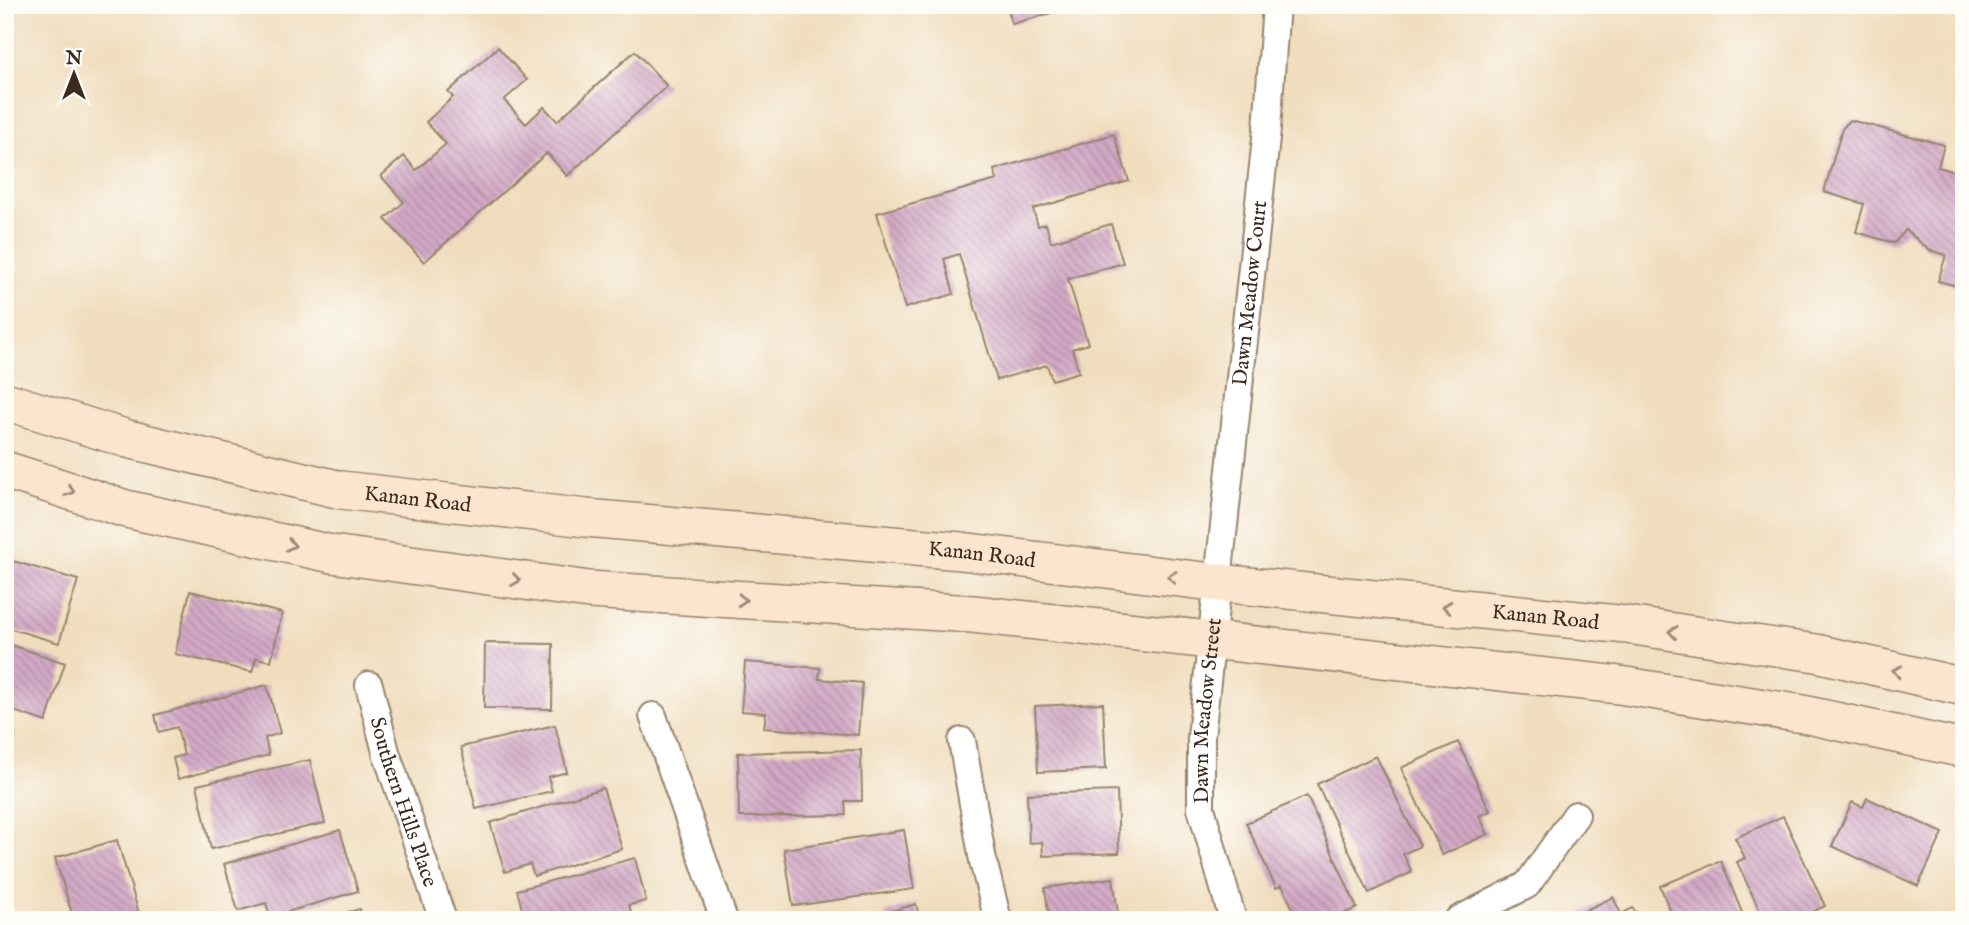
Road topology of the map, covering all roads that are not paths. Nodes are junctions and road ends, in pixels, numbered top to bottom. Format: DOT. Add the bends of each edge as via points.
graph roads {
  1 [pos="1276,5"];
  2 [pos="5,401"];
  3 [pos="5,470"];
  4 [pos="1220,583"];
  5 [pos="1211,640"];
  6 [pos="369,685"];
  7 [pos="1964,687"];
  8 [pos="653,716"];
  9 [pos="962,741"];
  10 [pos="1964,749"];
  11 [pos="1576,815"];
  12 [pos="443,920"];
  13 [pos="724,920"];
  14 [pos="998,920"];
  15 [pos="1233,920"];
  16 [pos="1458,920"];
  1 -- 4 [label="street, Dawn Meadow Court"];
  4 -- 2 [label="main road, Kanan Road, one-way" via="961,551 341,490 128,439"];
  3 -- 5 [label="main road, one-way" via="126,509 319,551 589,590 973,614"];
  4 -- 5 [label="street, Dawn Meadow Street"];
  7 -- 4 [label="main road, Kanan Road, one-way" via="1816,653 1627,625"];
  5 -- 10 [label="main road" via="1619,685 1803,714"];
  5 -- 15 [label="street, Dawn Meadow Street" via="1201,737 1201,808"];
  6 -- 12 [label="street, Southern Hills Place" via="386,752"];
  8 -- 13 [label="street"];
  9 -- 14 [label="street"];
  11 -- 16 [label="street" via="1527,885"];
}
